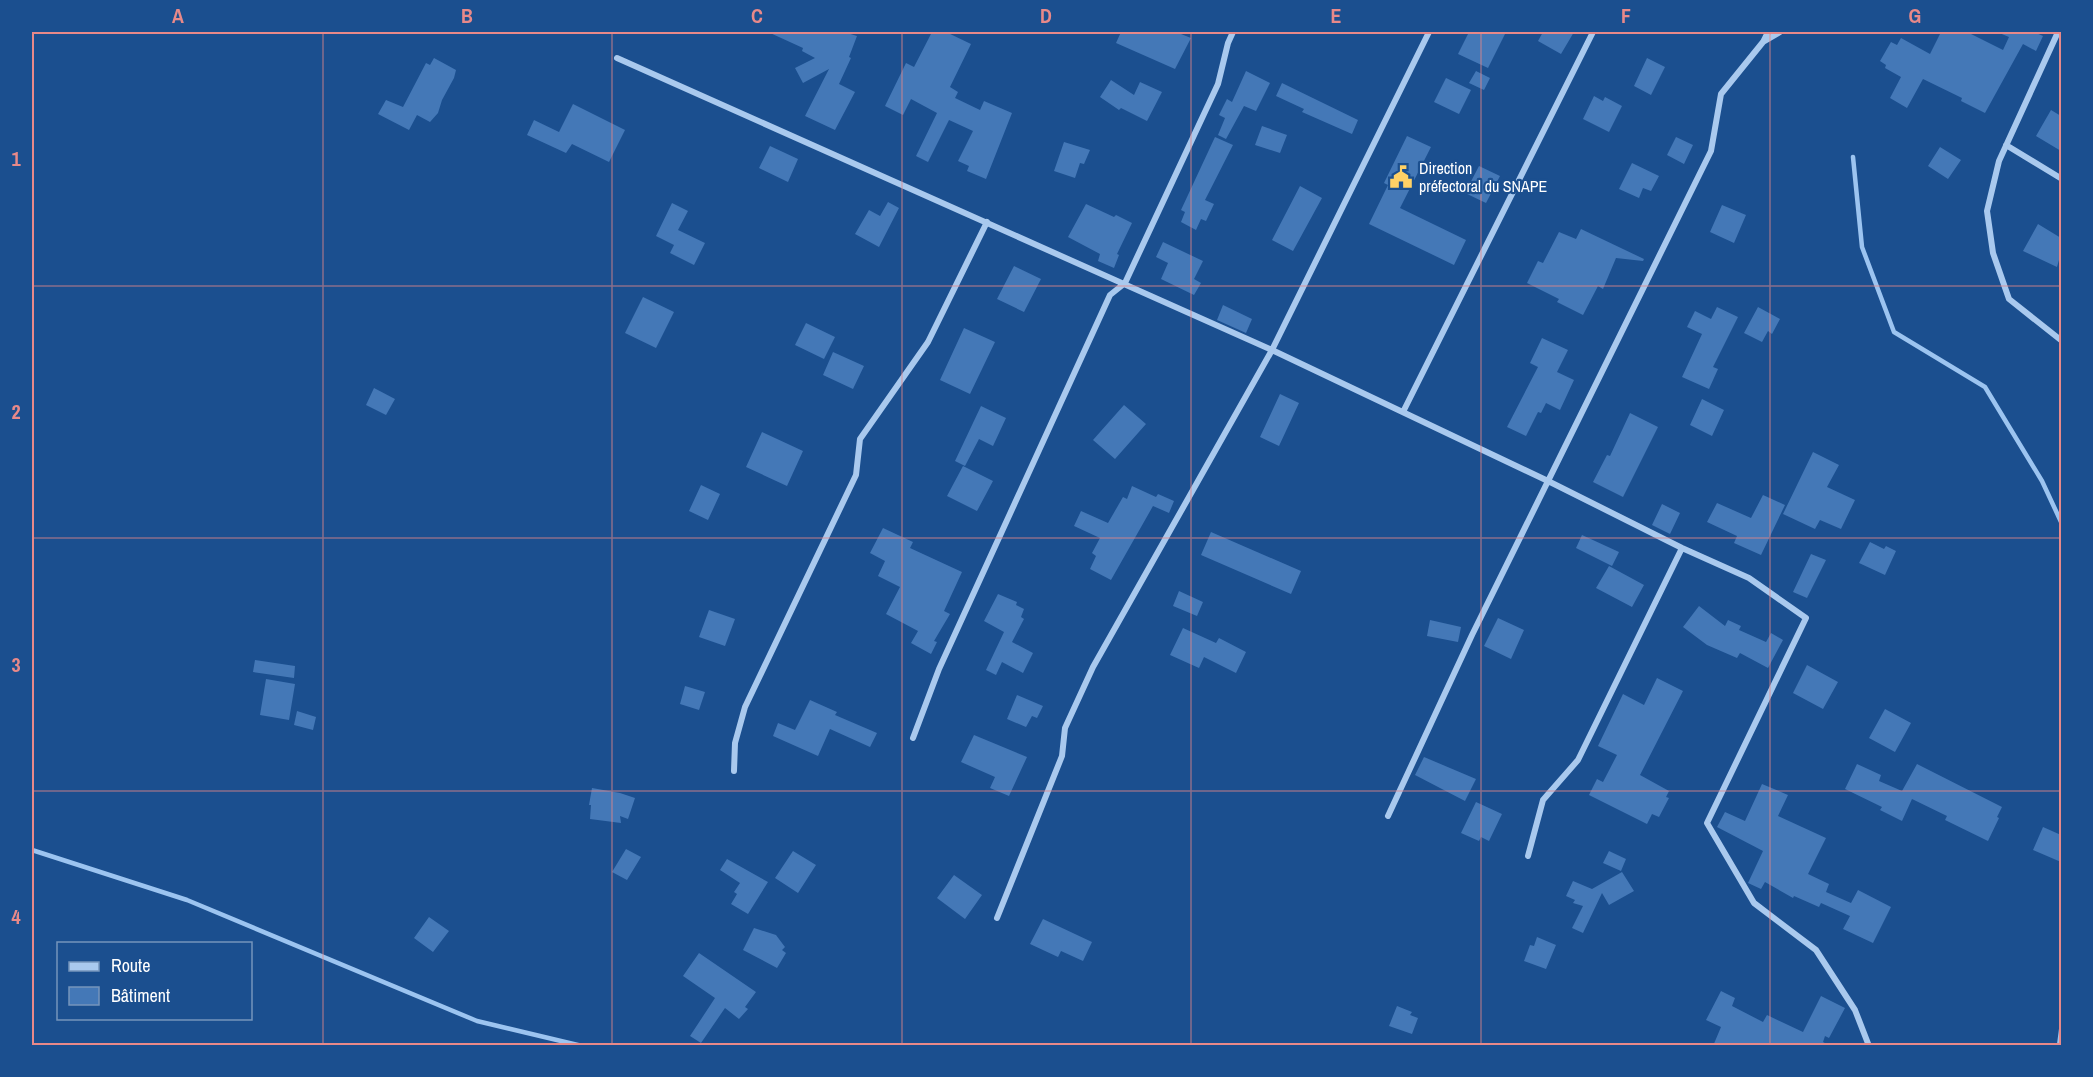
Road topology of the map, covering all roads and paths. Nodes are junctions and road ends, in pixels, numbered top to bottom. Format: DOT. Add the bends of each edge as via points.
graph roads {
  1 [pos="1233,32"];
  2 [pos="1429,32"];
  3 [pos="1593,32"];
  4 [pos="1768,32"];
  5 [pos="1780,32"];
  6 [pos="2058,32"];
  7 [pos="1763,42"];
  8 [pos="616,58"];
  9 [pos="2006,145"];
  10 [pos="2061,179"];
  11 [pos="987,222"];
  12 [pos="1125,283"];
  13 [pos="2061,341"];
  14 [pos="1272,350"];
  15 [pos="1403,412"];
  16 [pos="1548,481"];
  17 [pos="1682,548"];
  18 [pos="913,738"];
  19 [pos="734,771"];
  20 [pos="1388,816"];
  21 [pos="1528,856"];
  22 [pos="997,918"];
  23 [pos="1869,1046"];
  1 -- 12 [label="street" via="1218,84"];
  2 -- 14 [label="street"];
  3 -- 15 [label="street"];
  4 -- 7 [label="street"];
  5 -- 7 [label="street"];
  6 -- 9 [label="street"];
  7 -- 16 [label="street" via="1721,94 1711,151"];
  8 -- 11 [label="street"];
  9 -- 10 [label="street"];
  9 -- 13 [label="street" via="1987,211 1992,253 2008,299"];
  11 -- 12 [label="street"];
  11 -- 19 [label="street" via="928,342 860,439 856,475 745,707 735,743"];
  12 -- 14 [label="street"];
  12 -- 18 [label="street" via="1110,295 939,669"];
  14 -- 15 [label="street"];
  14 -- 22 [label="street" via="1093,667 1065,728 1062,756"];
  15 -- 16 [label="street"];
  16 -- 17 [label="street"];
  16 -- 20 [label="street"];
  17 -- 21 [label="street" via="1578,760 1543,800"];
  17 -- 23 [label="street" via="1749,578 1806,618 1707,823 1754,903 1816,950 1855,1010"];
}
